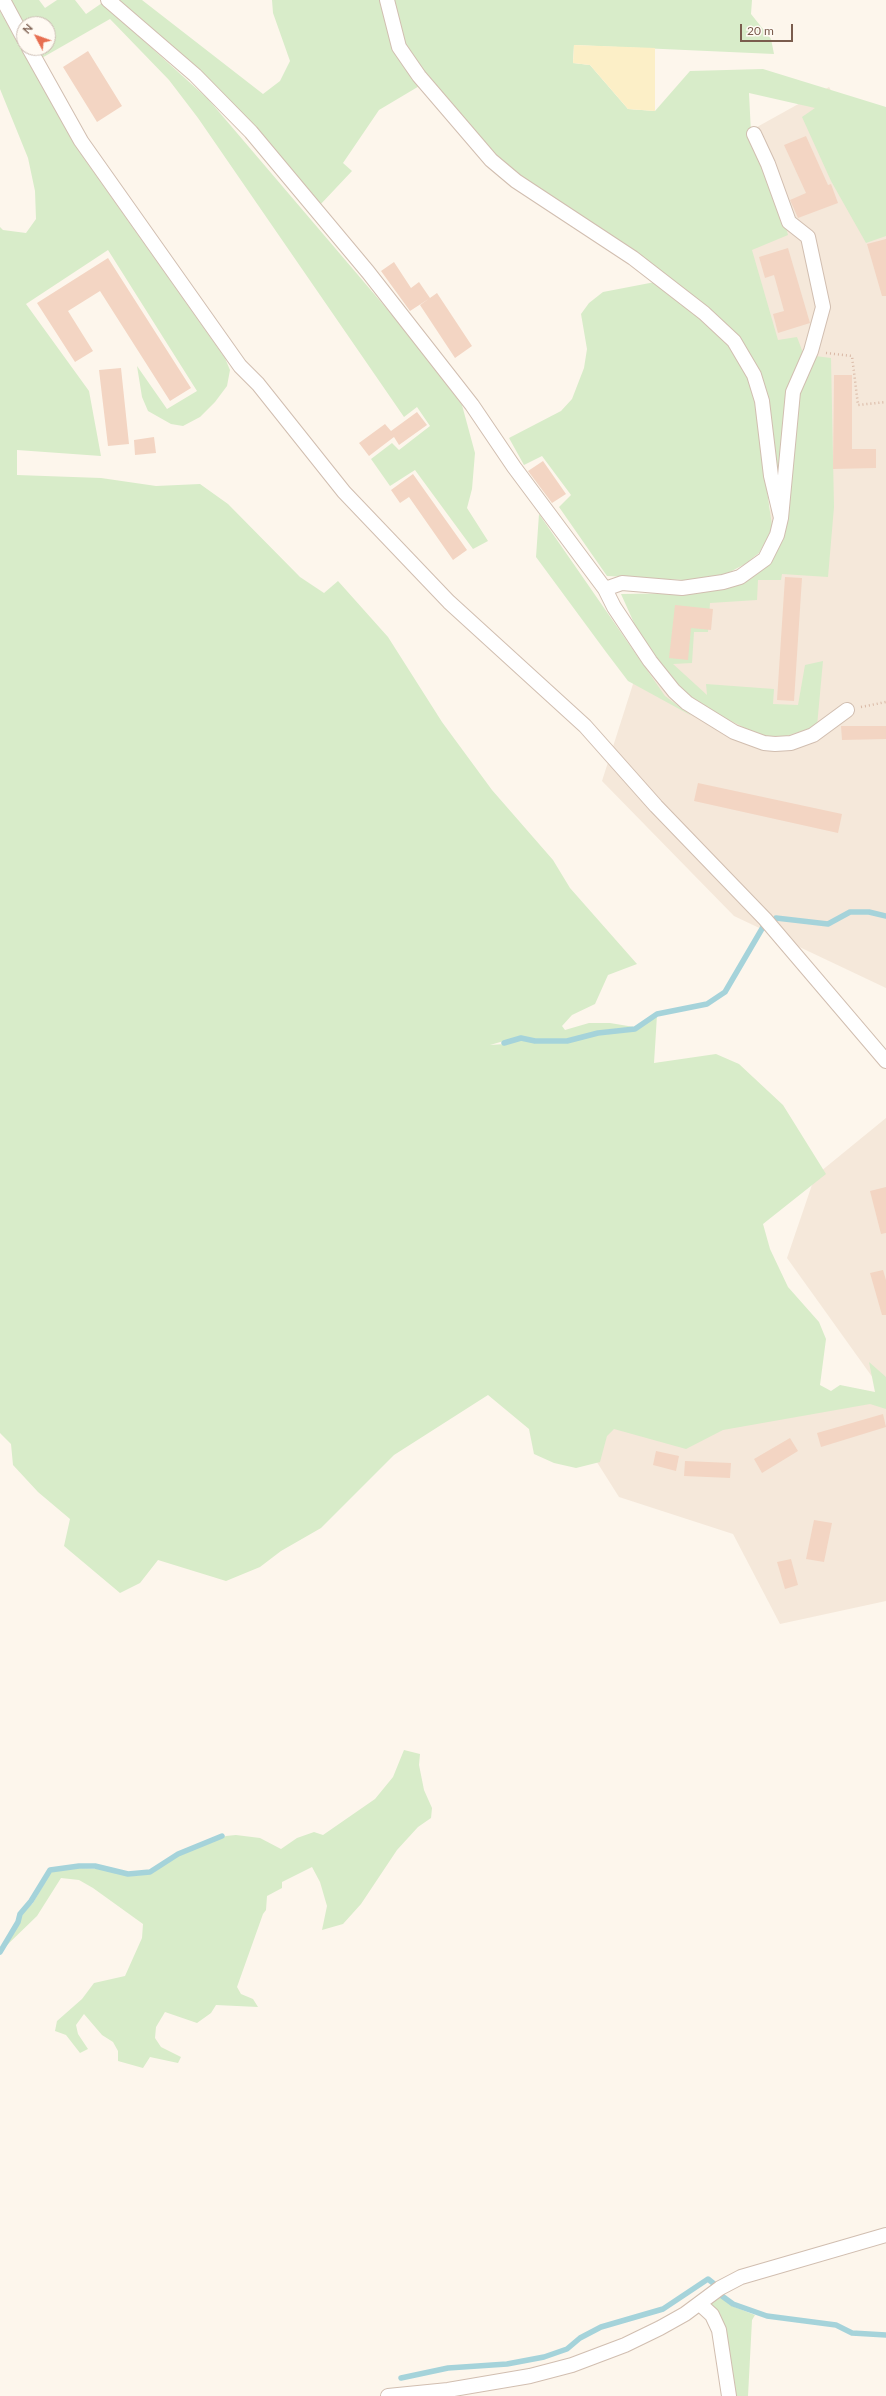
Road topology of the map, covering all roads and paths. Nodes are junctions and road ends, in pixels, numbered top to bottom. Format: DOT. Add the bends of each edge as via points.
graph roads {
  1 [pos="3,0"];
  2 [pos="108,0"];
  3 [pos="387,0"];
  4 [pos="16,24"];
  5 [pos="33,56"];
  6 [pos="754,134"];
  7 [pos="811,351"];
  8 [pos="886,402"];
  9 [pos="781,518"];
  10 [pos="605,589"];
  11 [pos="886,702"];
  12 [pos="847,710"];
  13 [pos="886,1061"];
  14 [pos="886,2235"];
  15 [pos="700,2304"];
  16 [pos="388,2396"];
  17 [pos="729,2396"];
  1 -- 4 [label="street"];
  2 -- 10 [label="street" via="195,76 255,137 377,283 459,388"];
  3 -- 9 [label="street" via="399,47 419,76 491,160 516,181 633,258 704,313 734,341 754,375 762,400 771,476"];
  5 -- 13 [label="street" via="81,141 240,366 258,384 344,492 449,602 585,726 656,806 765,919"];
  6 -- 7 [label="street" via="789,222 808,237 823,307"];
  7 -- 8 [label="path" via="852,356 858,405"];
  7 -- 9 [label="street" via="793,392"];
  9 -- 10 [label="street" via="777,535 765,559 740,577 682,588 622,583"];
  10 -- 12 [label="street" via="650,661 674,691 687,703 734,732 764,743 791,744 813,736"];
  11 -- 12 [label="path"];
  14 -- 15 [label="street" via="741,2277 720,2288"];
  15 -- 16 [label="street" via="625,2345 572,2365 530,2376 448,2390"];
  15 -- 17 [label="street" via="712,2315 719,2330"];
}
